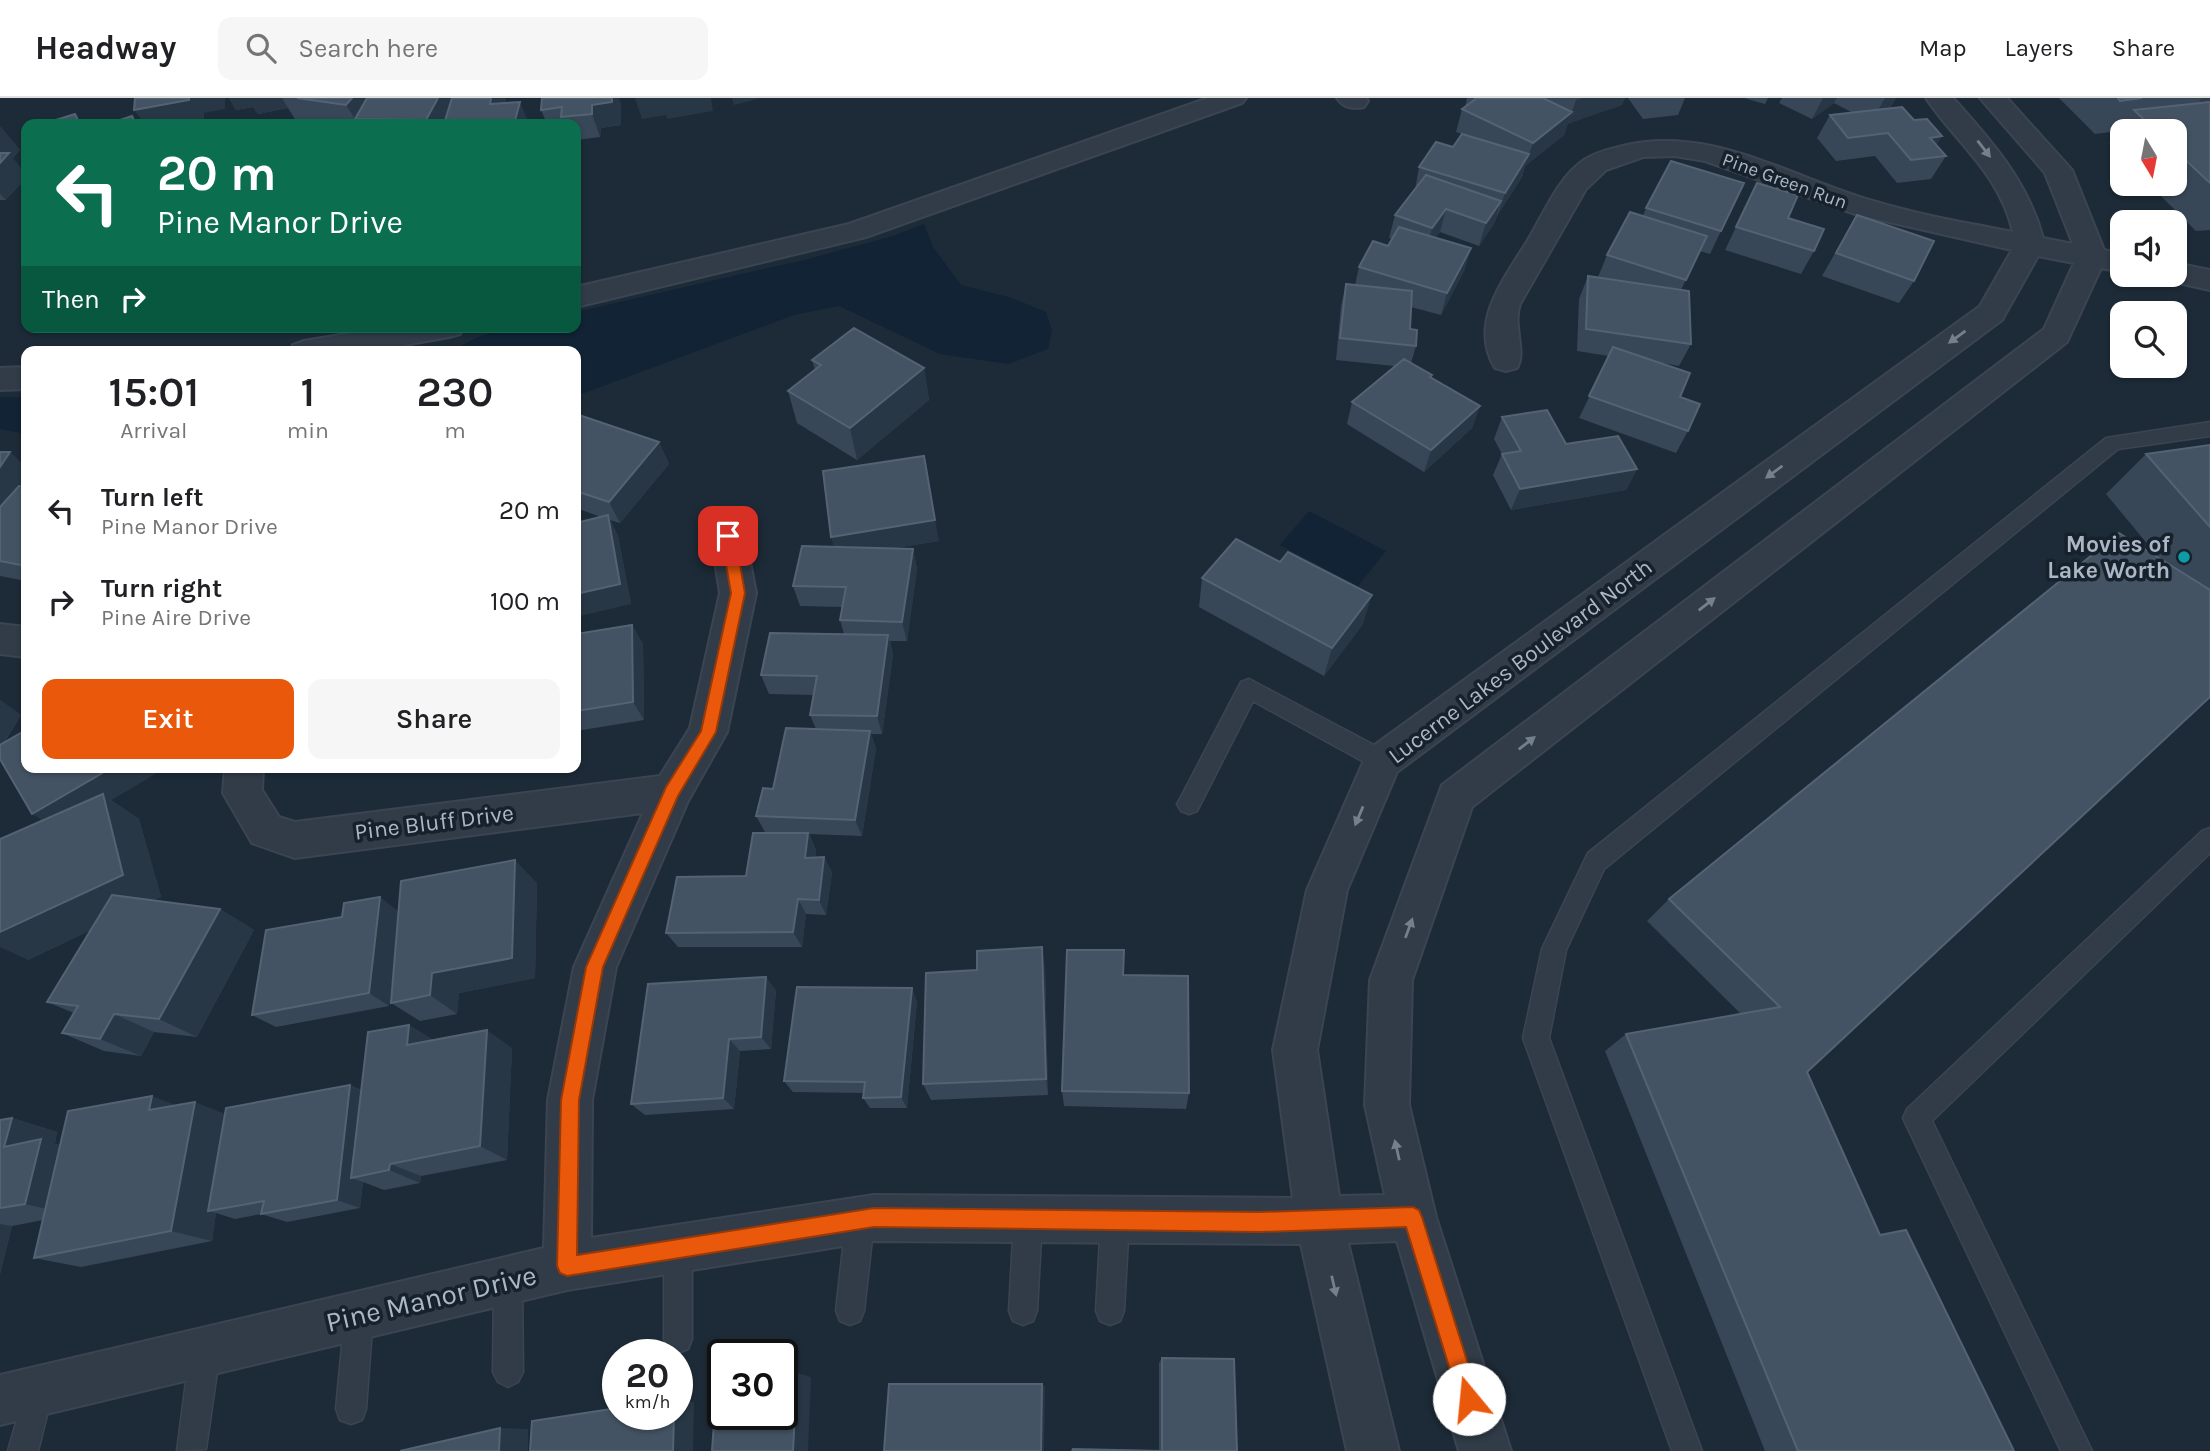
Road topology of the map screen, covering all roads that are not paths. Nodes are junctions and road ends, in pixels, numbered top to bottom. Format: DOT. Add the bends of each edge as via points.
graph roads {
  1 [pos="1233,98"];
  2 [pos="1939,98"];
  3 [pos="1993,98"];
  4 [pos="2030,244"];
  5 [pos="2107,260"];
  6 [pos="2187,275"];
  7 [pos="2210,280"];
  8 [pos="581,296"];
  9 [pos="416,333"];
  10 [pos="339,346"];
  11 [pos="1506,360"];
  12 [pos="21,378"];
  13 [pos="0,379"];
  14 [pos="2210,429"];
  15 [pos="728,536"];
  16 [pos="0,639"];
  17 [pos="21,641"];
  18 [pos="1383,761"];
  19 [pos="244,773"];
  20 [pos="672,792"];
  21 [pos="1189,804"];
  22 [pos="2210,838"];
  23 [pos="1413,1217"];
  24 [pos="1028,1220"];
  25 [pos="1115,1220"];
  26 [pos="1319,1220"];
  27 [pos="860,1221"];
  28 [pos="678,1249"];
  29 [pos="567,1266"];
  30 [pos="508,1280"];
  31 [pos="850,1311"];
  32 [pos="1023,1311"];
  33 [pos="1110,1311"];
  34 [pos="359,1315"];
  35 [pos="678,1339"];
  36 [pos="205,1351"];
  37 [pos="508,1371"];
  38 [pos="19,1395"];
  39 [pos="351,1409"];
  40 [pos="191,1449"];
  41 [pos="23,1451"];
  42 [pos="1373,1451"];
  43 [pos="1485,1451"];
  44 [pos="1687,1451"];
  45 [pos="2077,1451"];
  1 -- 8 [label="street" via="856,230"];
  2 -- 4 [label="street, one-way" via="2005,177"];
  3 -- 5 [label="street" via="2058,170"];
  4 -- 5 [label="street, Pine Green Run"];
  4 -- 11 [label="street, Pine Green Run" via="1868,209 1720,156 1673,148 1629,152 1594,165 1572,187 1501,313"];
  4 -- 18 [label="street, Lucerne Lakes Boulevard North, one-way" via="1991,313"];
  23 -- 5 [label="street, one-way" via="1387,1105 1391,980 1456,797 2056,335"];
  6 -- 7 [label="street"];
  9 -- 10 [label="street"];
  12 -- 13 [label="street"];
  14 -- 44 [label="lane" via="2113,443 1597,860 1554,948 1536,1038"];
  15 -- 20 [label="street" via="738,593 708,732"];
  16 -- 17 [label="street"];
  18 -- 21 [label="lane" via="1249,688"];
  18 -- 26 [label="street, Lucerne Lakes Boulevard North, one-way" via="1327,890 1295,1050"];
  19 -- 20 [label="street, Pine Bluff Drive" via="243,793 266,831 295,840"];
  20 -- 29 [label="street" via="595,967 570,1100"];
  22 -- 45 [label="lane" via="1916,1118"];
  23 -- 26 [label="street, Pine Manor Drive"];
  23 -- 43 [label="street"];
  24 -- 25 [label="street, Pine Manor Drive"];
  24 -- 27 [label="street, Pine Manor Drive"];
  24 -- 32 [label="lane"];
  25 -- 26 [label="street, Pine Manor Drive"];
  25 -- 33 [label="lane"];
  26 -- 42 [label="street, Lucerne Lakes Boulevard North, one-way"];
  27 -- 28 [label="street, Pine Manor Drive"];
  27 -- 31 [label="lane"];
  28 -- 29 [label="street, Pine Manor Drive"];
  28 -- 35 [label="lane"];
  29 -- 30 [label="street, Pine Manor Drive"];
  30 -- 34 [label="street, Pine Manor Drive"];
  30 -- 37 [label="lane"];
  34 -- 36 [label="street, Pine Manor Drive"];
  34 -- 39 [label="lane"];
  36 -- 38 [label="street, Pine Manor Drive"];
  36 -- 40 [label="lane"];
  38 -- 41 [label="lane"];
}
